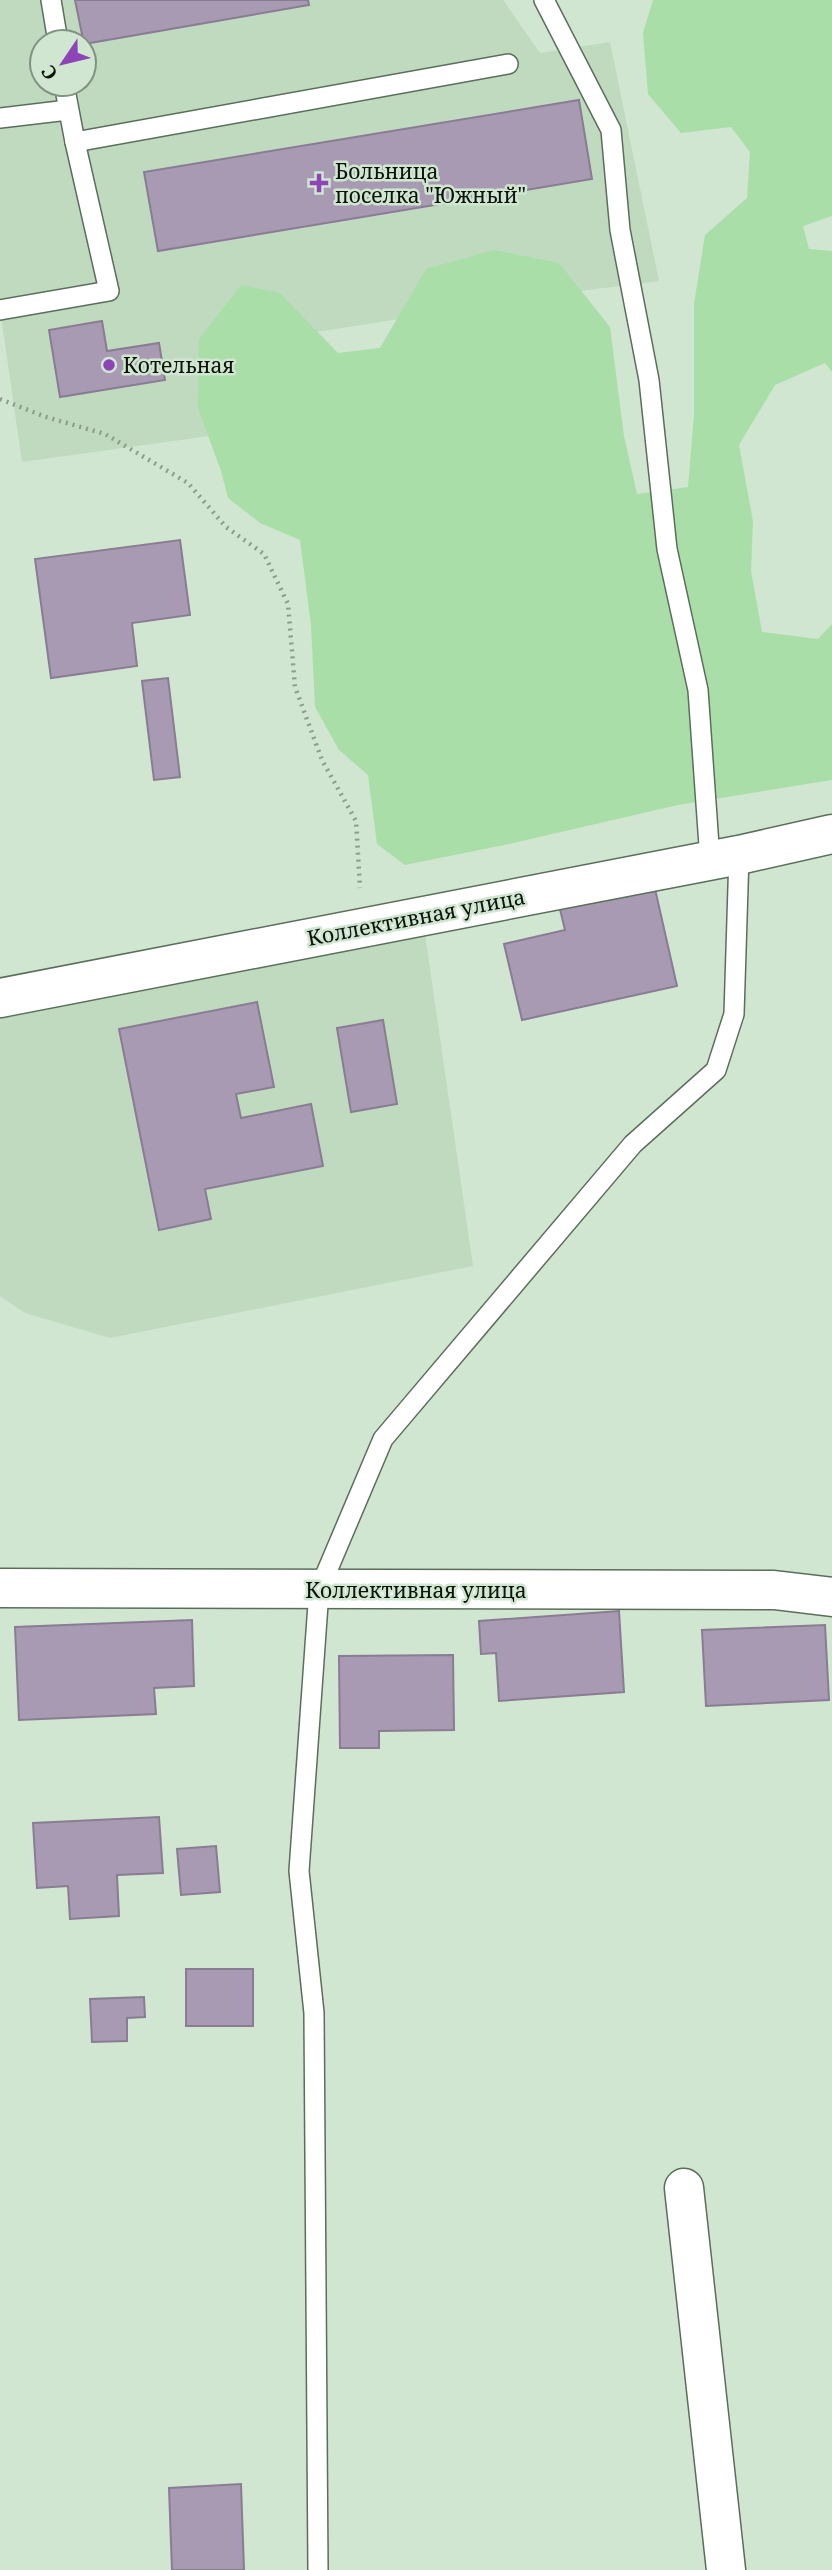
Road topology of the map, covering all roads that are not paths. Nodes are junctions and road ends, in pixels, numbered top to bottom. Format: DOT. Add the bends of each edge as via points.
graph roads {
  1 [pos="51,0"];
  2 [pos="544,0"];
  3 [pos="56,28"];
  4 [pos="508,64"];
  5 [pos="66,98"];
  6 [pos="68,110"];
  7 [pos="0,118"];
  8 [pos="75,142"];
  9 [pos="0,310"];
  10 [pos="832,834"];
  11 [pos="724,857"];
  12 [pos="0,998"];
  13 [pos="0,1588"];
  14 [pos="319,1590"];
  15 [pos="832,1597"];
  16 [pos="684,2188"];
  17 [pos="318,2570"];
  18 [pos="726,2570"];
  1 -- 3 [label="lane"];
  2 -- 11 [label="lane" via="611,130 620,230 649,380 667,549 698,690"];
  4 -- 8 [label="lane"];
  5 -- 6 [label="lane"];
  6 -- 7 [label="lane"];
  6 -- 8 [label="lane"];
  8 -- 9 [label="lane" via="109,291"];
  10 -- 11 [label="street, Коллективная улица"];
  11 -- 12 [label="street, Коллективная улица"];
  11 -- 14 [label="lane" via="734,1014 716,1070 633,1144 383,1439"];
  13 -- 14 [label="street, Коллективная улица"];
  14 -- 15 [label="street, Коллективная улица" via="774,1590"];
  14 -- 17 [label="lane" via="299,1871 314,2013"];
  16 -- 18 [label="street"];
}
